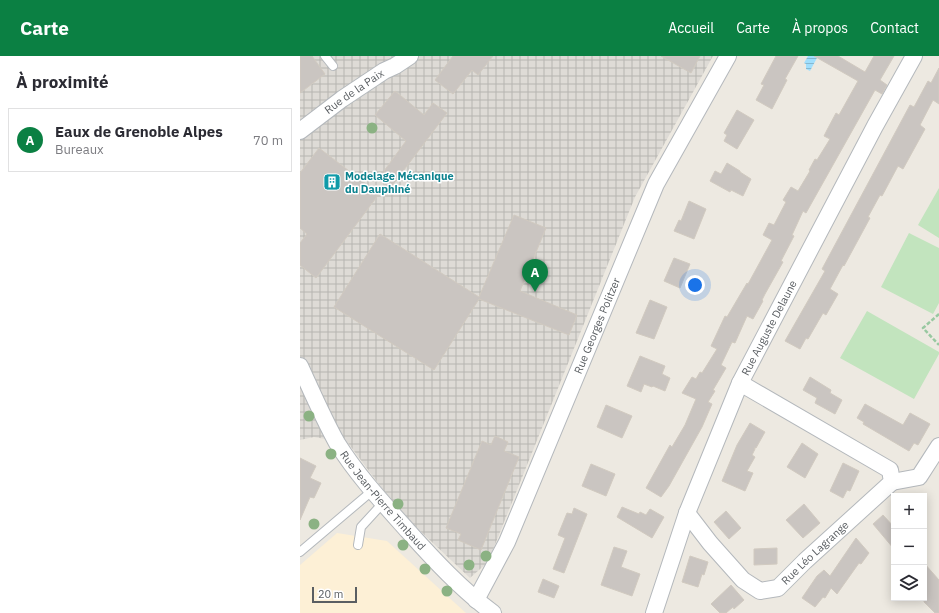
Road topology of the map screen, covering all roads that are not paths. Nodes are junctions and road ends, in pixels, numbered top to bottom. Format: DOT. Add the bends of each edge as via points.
graph roads {
  1 [pos="325,56"];
  2 [pos="410,56"];
  3 [pos="728,56"];
  4 [pos="914,56"];
  5 [pos="333,66"];
  6 [pos="300,131"];
  7 [pos="300,366"];
  8 [pos="740,383"];
  9 [pos="939,446"];
  10 [pos="892,482"];
  11 [pos="372,491"];
  12 [pos="383,503"];
  13 [pos="687,512"];
  14 [pos="358,545"];
  15 [pos="300,552"];
  16 [pos="476,600"];
  17 [pos="492,613"];
  18 [pos="654,613"];
  1 -- 5 [label="lane"];
  2 -- 6 [label="street, Rue de la Paix" via="342,99"];
  3 -- 16 [label="street, Rue Georges Politzer" via="656,184 507,542"];
  4 -- 8 [label="street, Rue Auguste Delaune"];
  7 -- 11 [label="street, Rue Jean-Pierre Timbaud" via="338,443"];
  8 -- 10 [label="street" via="890,470"];
  8 -- 13 [label="street, Rue Auguste Delaune"];
  9 -- 10 [label="street" via="919,477"];
  10 -- 13 [label="street, Rue Léo Lagrange" via="778,588 760,591 743,580"];
  11 -- 12 [label="street, Rue Jean-Pierre Timbaud"];
  11 -- 15 [label="lane"];
  12 -- 14 [label="lane" via="361,527"];
  12 -- 16 [label="street, Rue Jean-Pierre Timbaud" via="433,559"];
  13 -- 18 [label="street, Rue Auguste Delaune"];
  16 -- 17 [label="street, Rue Jean-Pierre Timbaud"];
}
